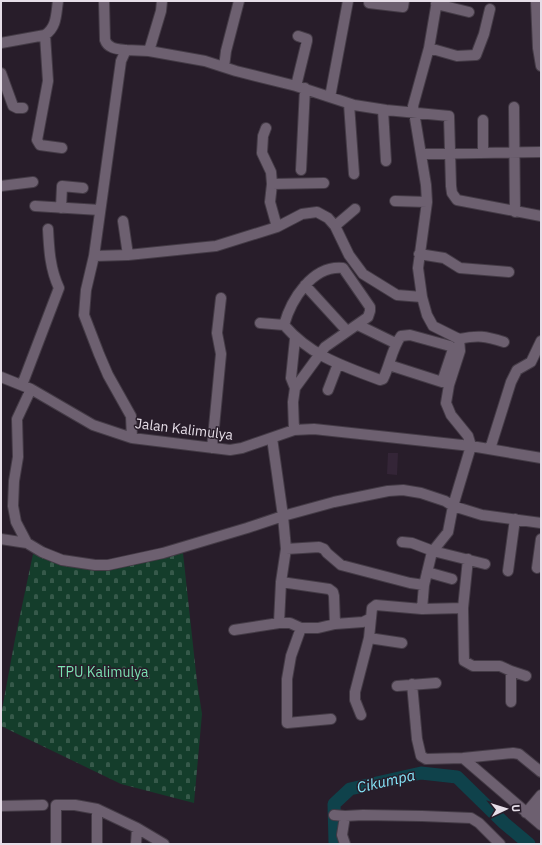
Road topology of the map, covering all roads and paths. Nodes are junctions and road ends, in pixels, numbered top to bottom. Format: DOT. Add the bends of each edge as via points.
graph roads {
  1 [pos="58,1"];
  2 [pos="104,1"];
  3 [pos="162,1"];
  4 [pos="239,1"];
  5 [pos="348,1"];
  6 [pos="404,1"];
  7 [pos="536,1"];
  8 [pos="437,2"];
  9 [pos="369,3"];
  10 [pos="490,9"];
  11 [pos="469,12"];
  12 [pos="539,16"];
  13 [pos="45,35"];
  14 [pos="298,36"];
  15 [pos="1,43"];
  16 [pos="430,48"];
  17 [pos="539,48"];
  18 [pos="126,50"];
  19 [pos="149,52"];
  20 [pos="541,66"];
  21 [pos="224,67"];
  22 [pos="1,73"];
  23 [pos="301,87"];
  24 [pos="330,97"];
  25 [pos="349,104"];
  26 [pos="514,107"];
  27 [pos="23,108"];
  28 [pos="383,110"];
  29 [pos="414,112"];
  30 [pos="483,120"];
  31 [pos="266,128"];
  32 [pos="62,148"];
  33 [pos="515,152"];
  34 [pos="541,152"];
  35 [pos="483,153"];
  36 [pos="420,154"];
  37 [pos="451,154"];
  38 [pos="386,161"];
  39 [pos="301,170"];
  40 [pos="354,174"];
  41 [pos="33,182"];
  42 [pos="324,183"];
  43 [pos="272,184"];
  44 [pos="1,186"];
  45 [pos="83,188"];
  46 [pos="395,201"];
  47 [pos="427,202"];
  48 [pos="35,206"];
  49 [pos="61,208"];
  50 [pos="355,209"];
  51 [pos="100,210"];
  52 [pos="515,212"];
  53 [pos="541,216"];
  54 [pos="122,221"];
  55 [pos="335,226"];
  56 [pos="277,227"];
  57 [pos="48,229"];
  58 [pos="419,254"];
  59 [pos="128,255"];
  60 [pos="94,256"];
  61 [pos="509,272"];
  62 [pos="305,285"];
  63 [pos="422,297"];
  64 [pos="220,298"];
  65 [pos="260,323"];
  66 [pos="284,325"];
  67 [pos="358,325"];
  68 [pos="347,331"];
  69 [pos="295,338"];
  70 [pos="459,339"];
  71 [pos="541,341"];
  72 [pos="504,342"];
  73 [pos="395,343"];
  74 [pos="319,355"];
  75 [pos="338,364"];
  76 [pos="389,365"];
  77 [pos="1,377"];
  78 [pos="27,387"];
  79 [pos="295,388"];
  80 [pos="328,390"];
  81 [pos="294,430"];
  82 [pos="132,438"];
  83 [pos="272,438"];
  84 [pos="471,446"];
  85 [pos="212,448"];
  86 [pos="490,449"];
  87 [pos="541,458"];
  88 [pos="453,506"];
  89 [pos="283,516"];
  90 [pos="514,519"];
  91 [pos="541,523"];
  92 [pos="1,539"];
  93 [pos="541,539"];
  94 [pos="402,542"];
  95 [pos="27,543"];
  96 [pos="286,549"];
  97 [pos="433,551"];
  98 [pos="468,559"];
  99 [pos="485,564"];
  100 [pos="537,568"];
  101 [pos="508,571"];
  102 [pos="427,572"];
  103 [pos="452,579"];
  104 [pos="281,582"];
  105 [pos="424,585"];
  106 [pos="463,608"];
  107 [pos="422,609"];
  108 [pos="371,618"];
  109 [pos="279,624"];
  110 [pos="335,624"];
  111 [pos="301,628"];
  112 [pos="234,630"];
  113 [pos="369,638"];
  114 [pos="402,643"];
  115 [pos="511,671"];
  116 [pos="526,676"];
  117 [pos="436,683"];
  118 [pos="412,684"];
  119 [pos="396,686"];
  120 [pos="511,702"];
  121 [pos="361,715"];
  122 [pos="331,719"];
  123 [pos="464,758"];
  124 [pos="541,772"];
  125 [pos="541,795"];
  126 [pos="43,805"];
  127 [pos="1,806"];
  128 [pos="541,808"];
  129 [pos="97,809"];
  130 [pos="530,816"];
  131 [pos="541,825"];
  132 [pos="137,828"];
  133 [pos="56,844"];
  134 [pos="97,844"];
  135 [pos="136,844"];
  136 [pos="164,844"];
  137 [pos="345,844"];
  138 [pos="500,844"];
  1 -- 13 [label="street" via="54,26"];
  2 -- 18 [label="street" via="106,44"];
  3 -- 19 [label="street"];
  4 -- 21 [label="street"];
  5 -- 24 [label="street"];
  6 -- 9 [label="street" via="403,7"];
  7 -- 12 [label="street"];
  8 -- 11 [label="street"];
  8 -- 16 [label="street"];
  10 -- 16 [label="street" via="476,55 457,56"];
  12 -- 17 [label="street"];
  13 -- 15 [label="street"];
  13 -- 32 [label="street" via="48,81 38,142 40,145"];
  14 -- 23 [label="street" via="307,39"];
  16 -- 29 [label="street" via="413,106"];
  17 -- 20 [label="street"];
  18 -- 19 [label="street"];
  18 -- 51 [label="street" via="121,61"];
  19 -- 21 [label="street" via="186,57"];
  21 -- 23 [label="street"];
  22 -- 27 [label="street" via="13,106"];
  23 -- 24 [label="street"];
  23 -- 39 [label="street"];
  24 -- 25 [label="street"];
  25 -- 28 [label="street"];
  25 -- 40 [label="street"];
  26 -- 33 [label="street"];
  28 -- 29 [label="street"];
  28 -- 38 [label="street"];
  29 -- 36 [label="street"];
  29 -- 37 [label="street" via="449,116"];
  30 -- 35 [label="street"];
  31 -- 43 [label="street" via="262,153 271,172"];
  33 -- 34 [label="street"];
  33 -- 35 [label="street"];
  33 -- 52 [label="street"];
  35 -- 37 [label="street"];
  36 -- 37 [label="street"];
  36 -- 47 [label="street"];
  37 -- 52 [label="street" via="451,186 457,200"];
  41 -- 44 [label="street"];
  42 -- 43 [label="street"];
  43 -- 56 [label="street" via="270,202"];
  45 -- 49 [label="street" via="62,186"];
  46 -- 47 [label="street"];
  47 -- 58 [label="street"];
  48 -- 49 [label="street"];
  49 -- 51 [label="street"];
  50 -- 55 [label="street"];
  51 -- 60 [label="street"];
  52 -- 53 [label="street"];
  54 -- 59 [label="street"];
  55 -- 56 [label="street" via="328,218 317,212 302,214"];
  55 -- 63 [label="street" via="349,255 364,274 398,295"];
  56 -- 59 [label="street" via="216,246"];
  57 -- 78 [label="street" via="51,266 59,288"];
  58 -- 61 [label="street" via="444,258 460,268"];
  58 -- 63 [label="street"];
  59 -- 60 [label="street"];
  60 -- 82 [label="street" via="86,290 84,315 108,375 131,416"];
  62 -- 66 [label="street" via="287,313"];
  62 -- 67 [label="street" via="310,279 329,269 343,268 370,307 368,317"];
  62 -- 68 [label="street"];
  63 -- 70 [label="street" via="433,326"];
  64 -- 85 [label="street" via="217,333 221,354"];
  65 -- 66 [label="street"];
  66 -- 69 [label="street"];
  67 -- 68 [label="street"];
  67 -- 73 [label="street"];
  68 -- 74 [label="street" via="325,347"];
  69 -- 74 [label="street"];
  69 -- 79 [label="street" via="291,378"];
  70 -- 72 [label="street" via="484,336"];
  70 -- 84 [label="street" via="460,351 446,404 451,415 468,436"];
  71 -- 86 [label="street" via="531,362 517,370 514,376"];
  73 -- 76 [label="street"];
  73 -- 76 [label="street" via="401,336 410,335 450,346 454,352 442,382"];
  74 -- 75 [label="street"];
  74 -- 79 [label="street"];
  75 -- 76 [label="street" via="380,380 383,379"];
  75 -- 80 [label="street"];
  77 -- 78 [label="street, Jalan Kalimulya"];
  78 -- 82 [label="street, Jalan Kalimulya" via="93,425"];
  78 -- 95 [label="street" via="17,419 18,457 13,506 16,522"];
  79 -- 81 [label="street"];
  81 -- 83 [label="street, Jalan Kalimulya"];
  81 -- 84 [label="street, Jalan Kalimulya" via="314,429"];
  82 -- 85 [label="street, Jalan Kalimulya"];
  83 -- 85 [label="street, Jalan Kalimulya" via="230,450"];
  83 -- 89 [label="street"];
  84 -- 86 [label="street, Jalan Kalimulya"];
  84 -- 88 [label="street"];
  86 -- 87 [label="street, Jalan Kalimulya"];
  88 -- 89 [label="street" via="421,493 403,490 334,502"];
  88 -- 90 [label="street" via="482,515"];
  88 -- 97 [label="street" via="448,532"];
  89 -- 95 [label="street" via="162,554 108,565 95,566 62,560"];
  89 -- 96 [label="street"];
  90 -- 91 [label="street"];
  90 -- 101 [label="street"];
  92 -- 95 [label="street"];
  93 -- 100 [label="street"];
  94 -- 97 [label="street"];
  96 -- 104 [label="street"];
  96 -- 105 [label="street" via="319,547 341,565"];
  97 -- 98 [label="street"];
  97 -- 102 [label="street"];
  98 -- 99 [label="street"];
  98 -- 106 [label="street"];
  102 -- 103 [label="street"];
  102 -- 105 [label="street"];
  104 -- 109 [label="street"];
  104 -- 110 [label="street" via="329,589 333,592"];
  105 -- 107 [label="street"];
  106 -- 107 [label="street"];
  106 -- 115 [label="street" via="464,661 473,666 500,666"];
  107 -- 108 [label="street" via="376,605 372,608"];
  108 -- 110 [label="street" via="362,622"];
  108 -- 113 [label="street"];
  109 -- 111 [label="street" via="290,623"];
  109 -- 112 [label="street"];
  110 -- 111 [label="street"];
  111 -- 122 [label="street" via="291,656 287,679 287,723"];
  113 -- 114 [label="street"];
  113 -- 121 [label="street" via="355,692 355,700"];
  115 -- 116 [label="street"];
  115 -- 120 [label="street"];
  117 -- 118 [label="street"];
  118 -- 119 [label="street"];
  118 -- 123 [label="street" via="421,756 426,759"];
  123 -- 124 [label="street" via="516,753"];
  123 -- 130 [label="street"];
  125 -- 130 [label="street"];
  126 -- 127 [label="street"];
  128 -- 130 [label="street"];
  129 -- 132 [label="street"];
  129 -- 133 [label="street" via="56,805"];
  129 -- 134 [label="street"];
  130 -- 131 [label="street"];
  132 -- 135 [label="street"];
  132 -- 136 [label="street"];
  137 -- 138 [label="street" via="340,815 471,818"];
}
